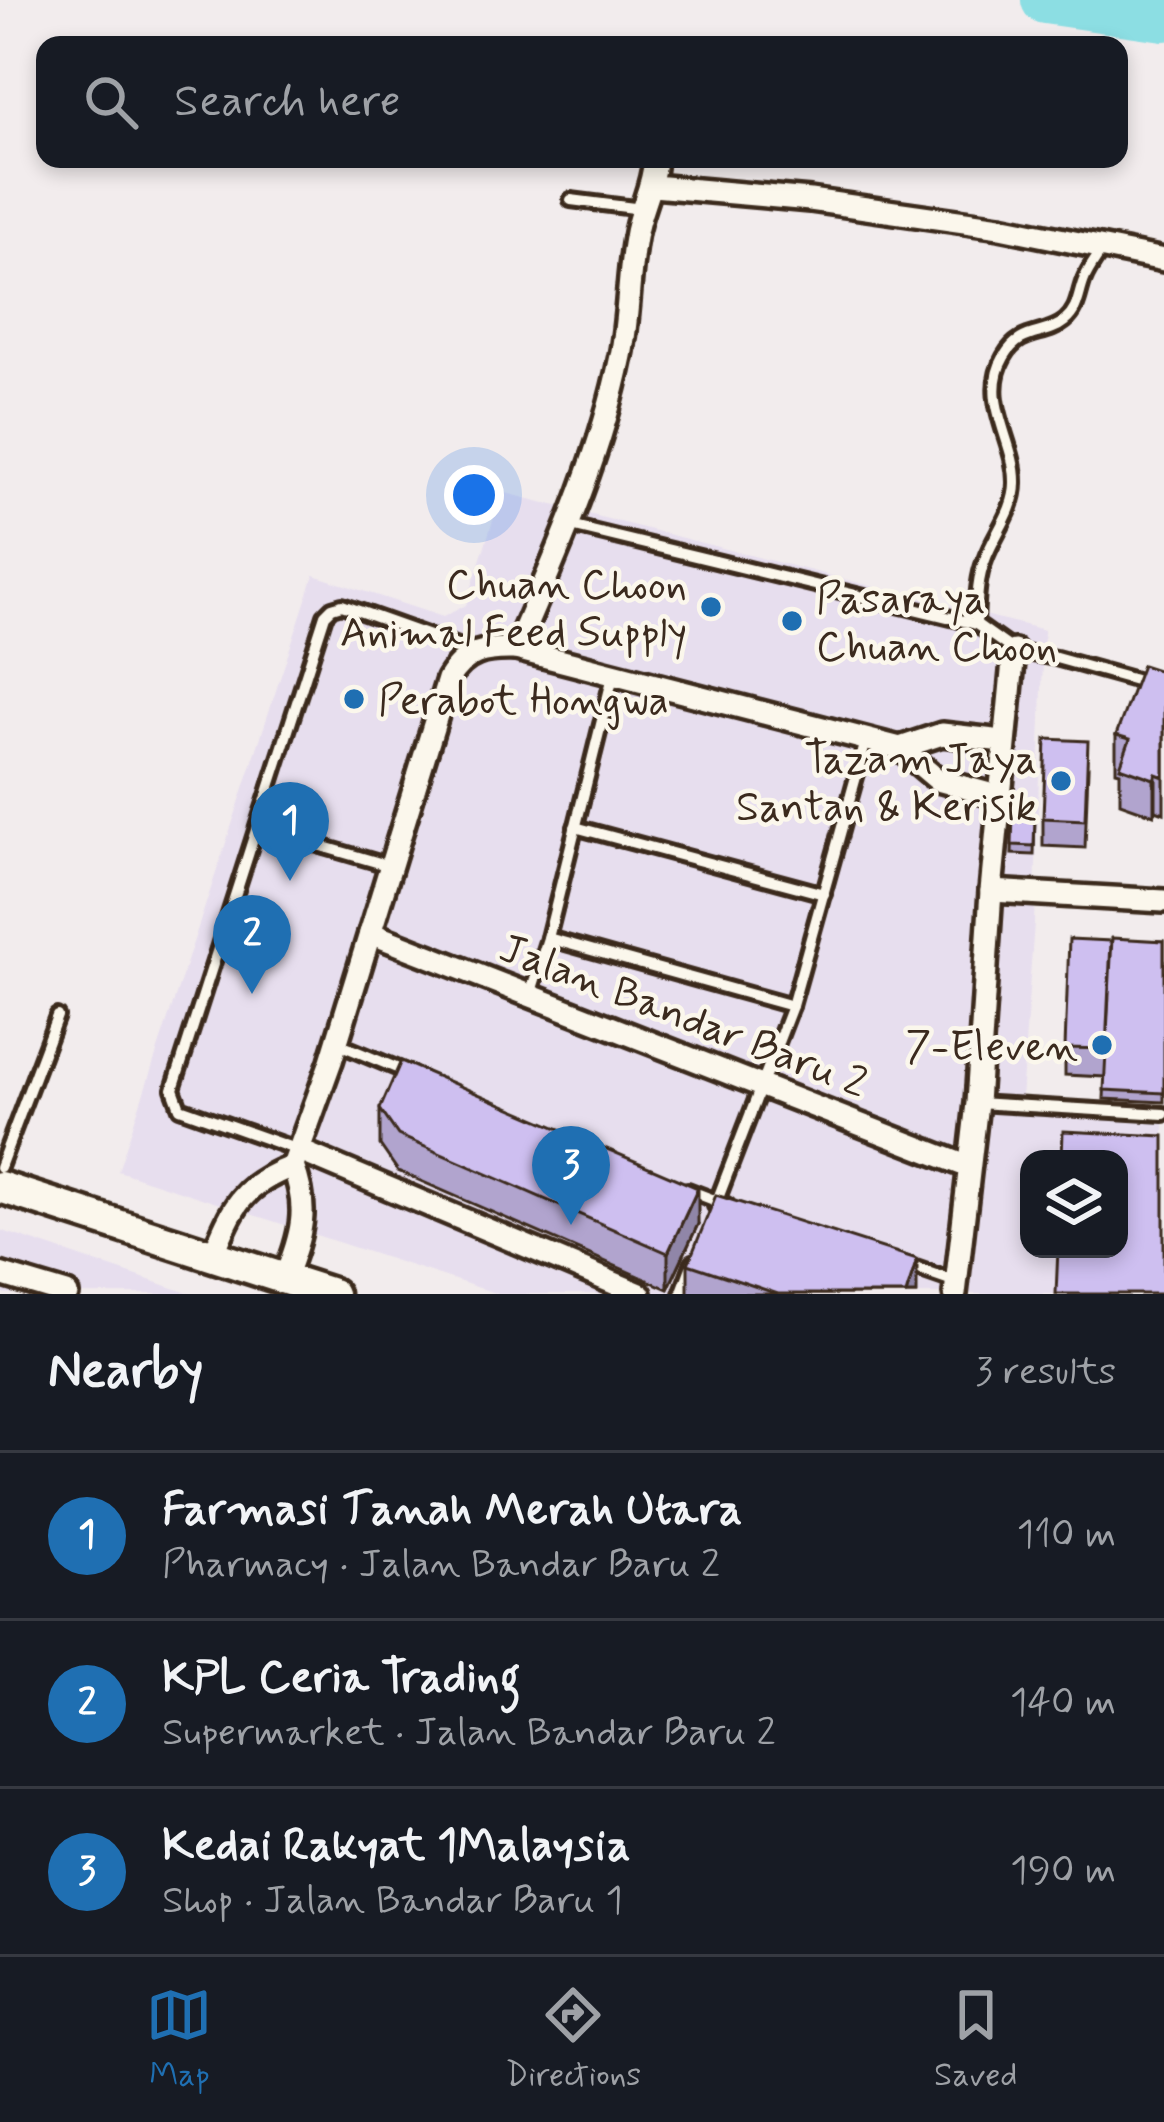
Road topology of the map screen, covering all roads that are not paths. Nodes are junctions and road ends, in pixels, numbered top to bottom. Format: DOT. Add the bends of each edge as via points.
graph roads {
  1 [pos="654,168"];
  2 [pos="653,186"];
  3 [pos="571,200"];
  4 [pos="642,209"];
  5 [pos="1103,248"];
  6 [pos="1164,260"];
  7 [pos="571,526"];
  8 [pos="976,624"];
  9 [pos="516,649"];
  10 [pos="1013,651"];
  11 [pos="474,652"];
  12 [pos="613,676"];
  13 [pos="1164,688"];
  14 [pos="866,741"];
  15 [pos="1003,741"];
  16 [pos="900,748"];
  17 [pos="1000,797"];
  18 [pos="575,827"];
  19 [pos="259,828"];
  20 [pos="390,866"];
  21 [pos="991,891"];
  22 [pos="824,894"];
  23 [pos="1164,902"];
  24 [pos="370,932"];
  25 [pos="548,938"];
  26 [pos="530,995"];
  27 [pos="792,1006"];
  28 [pos="57,1016"];
  29 [pos="336,1043"];
  30 [pos="421,1078"];
  31 [pos="762,1087"];
  32 [pos="977,1103"];
  33 [pos="1164,1114"];
  34 [pos="296,1158"];
  35 [pos="0,1167"];
  36 [pos="969,1167"];
  37 [pos="675,1184"];
  38 [pos="0,1187"];
  39 [pos="717,1202"];
  40 [pos="739,1209"];
  41 [pos="710,1220"];
  42 [pos="213,1255"];
  43 [pos="695,1257"];
  44 [pos="891,1260"];
  45 [pos="0,1274"];
  46 [pos="306,1288"];
  47 [pos="956,1288"];
  48 [pos="67,1294"];
  49 [pos="640,1294"];
  50 [pos="681,1294"];
  1 -- 2 [label="street"];
  2 -- 4 [label="street"];
  2 -- 5 [label="street" via="810,200"];
  3 -- 4 [label="lane"];
  4 -- 7 [label="street" via="622,354"];
  5 -- 6 [label="street"];
  5 -- 8 [label="lane" via="1071,315 1027,334 1002,361 999,421 1016,481 983,562"];
  7 -- 8 [label="lane"];
  7 -- 9 [label="street"];
  8 -- 10 [label="lane"];
  9 -- 11 [label="street"];
  9 -- 12 [label="street"];
  10 -- 13 [label="lane"];
  10 -- 15 [label="street"];
  11 -- 19 [label="lane" via="342,604 332,608"];
  11 -- 20 [label="street" via="448,679"];
  12 -- 14 [label="street"];
  12 -- 18 [label="lane"];
  14 -- 16 [label="street"];
  14 -- 22 [label="lane"];
  15 -- 16 [label="street" via="942,734"];
  15 -- 17 [label="street"];
  16 -- 17 [label="street" via="938,780"];
  17 -- 21 [label="street"];
  18 -- 22 [label="lane"];
  18 -- 25 [label="lane"];
  19 -- 20 [label="lane"];
  19 -- 34 [label="lane" via="173,1089 180,1108"];
  20 -- 24 [label="street"];
  21 -- 23 [label="street"];
  21 -- 32 [label="street"];
  22 -- 27 [label="lane"];
  24 -- 26 [label="street, Jalan Bandar Baru 2"];
  24 -- 29 [label="street"];
  25 -- 26 [label="lane"];
  25 -- 27 [label="lane"];
  26 -- 31 [label="street, Jalan Bandar Baru 2"];
  27 -- 31 [label="lane"];
  28 -- 35 [label="lane"];
  29 -- 30 [label="lane"];
  29 -- 34 [label="street"];
  31 -- 36 [label="street, Jalan Bandar Baru 2"];
  31 -- 39 [label="lane"];
  32 -- 33 [label="lane"];
  32 -- 36 [label="street"];
  34 -- 42 [label="street" via="242,1195"];
  34 -- 46 [label="street"];
  34 -- 49 [label="street"];
  36 -- 47 [label="street"];
  37 -- 39 [label="lane"];
  38 -- 42 [label="main road"];
  39 -- 40 [label="lane"];
  39 -- 41 [label="lane"];
  42 -- 46 [label="main road"];
  43 -- 50 [label="lane"];
  44 -- 47 [label="lane"];
  45 -- 48 [label="street"];
}
